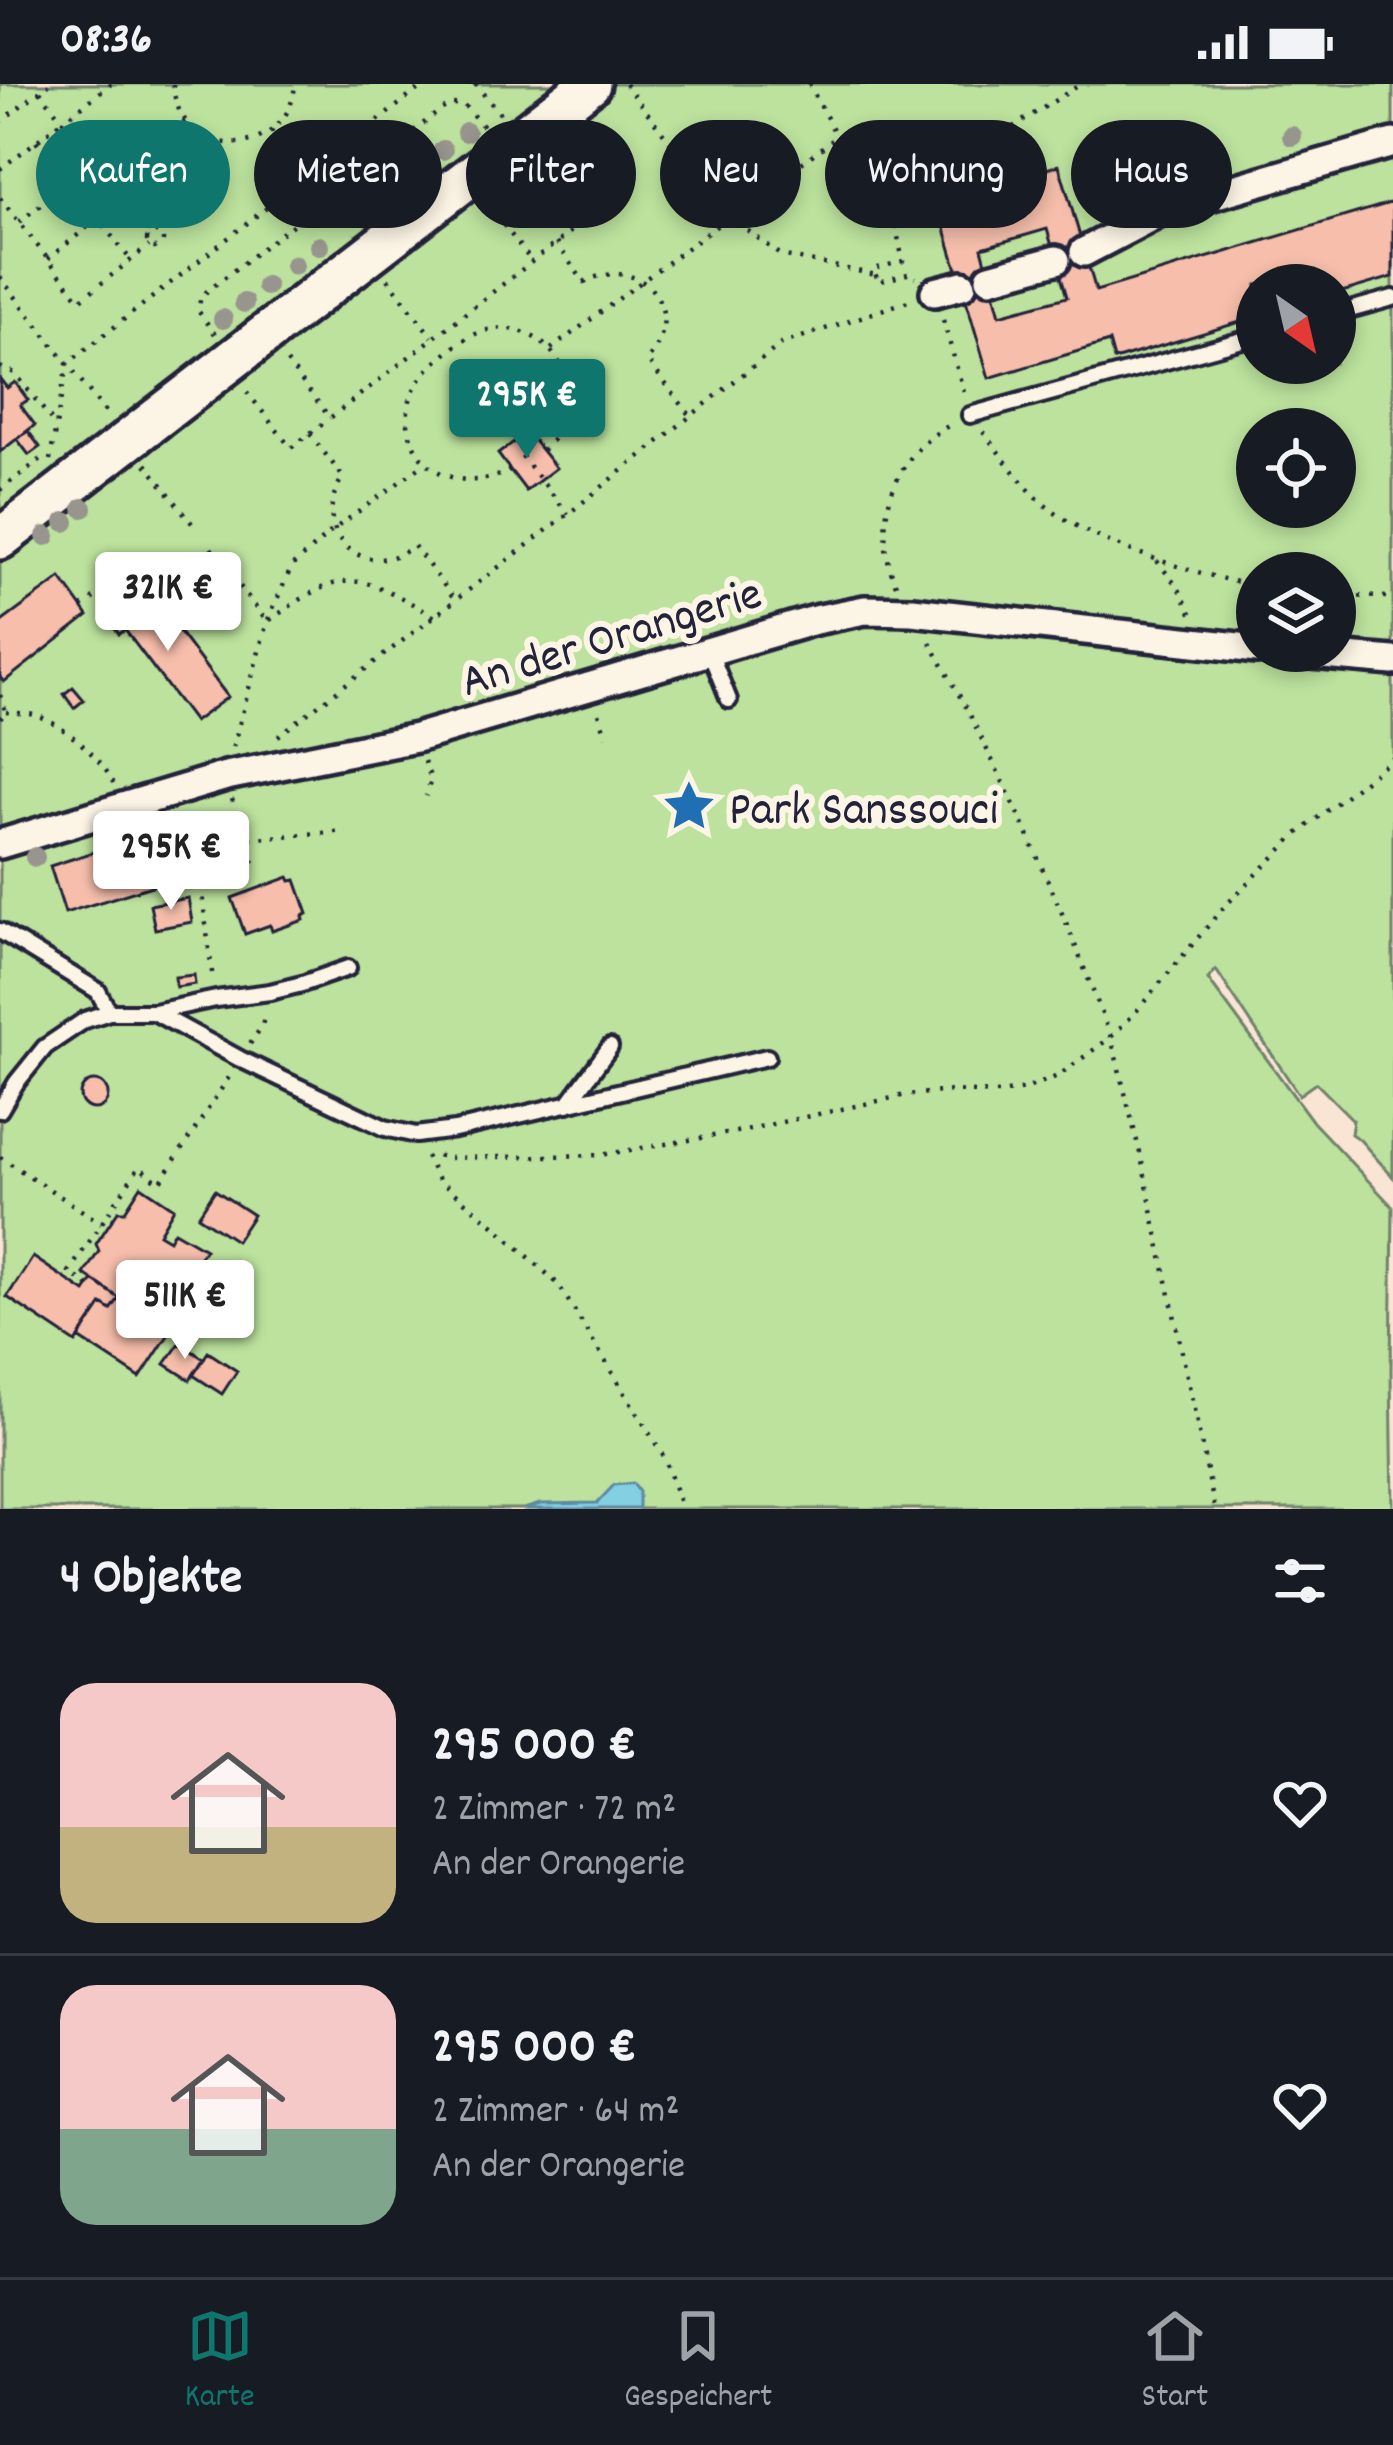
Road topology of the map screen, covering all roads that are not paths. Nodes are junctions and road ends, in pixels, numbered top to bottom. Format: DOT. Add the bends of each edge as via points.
graph roads {
  1 [pos="590,84"];
  2 [pos="1393,142"];
  3 [pos="1084,251"];
  4 [pos="1056,260"];
  5 [pos="990,278"];
  6 [pos="1393,298"];
  7 [pos="1356,308"];
  8 [pos="1236,341"];
  9 [pos="970,415"];
  10 [pos="0,539"];
  11 [pos="1236,647"];
  12 [pos="709,650"];
  13 [pos="1356,658"];
  14 [pos="1393,661"];
  15 [pos="729,700"];
  16 [pos="0,844"];
  17 [pos="0,932"];
  18 [pos="348,968"];
  19 [pos="109,1012"];
  20 [pos="154,1012"];
  21 [pos="610,1047"];
  22 [pos="767,1057"];
  23 [pos="568,1104"];
  24 [pos="0,1110"];
  1 -- 10 [label="street" via="120,431"];
  2 -- 3 [label="street" via="1168,208"];
  4 -- 5 [label="street"];
  6 -- 7 [label="lane"];
  8 -- 9 [label="lane"];
  11 -- 12 [label="street, An der Orangerie" via="866,610"];
  12 -- 15 [label="lane"];
  12 -- 16 [label="street, An der Orangerie" via="230,789 122,806"];
  13 -- 14 [label="street"];
  17 -- 19 [label="lane" via="98,991"];
  18 -- 20 [label="lane"];
  19 -- 20 [label="lane"];
  19 -- 24 [label="lane" via="45,1047"];
  20 -- 23 [label="lane" via="335,1106 416,1135"];
  21 -- 23 [label="lane"];
  22 -- 23 [label="lane"];
}
